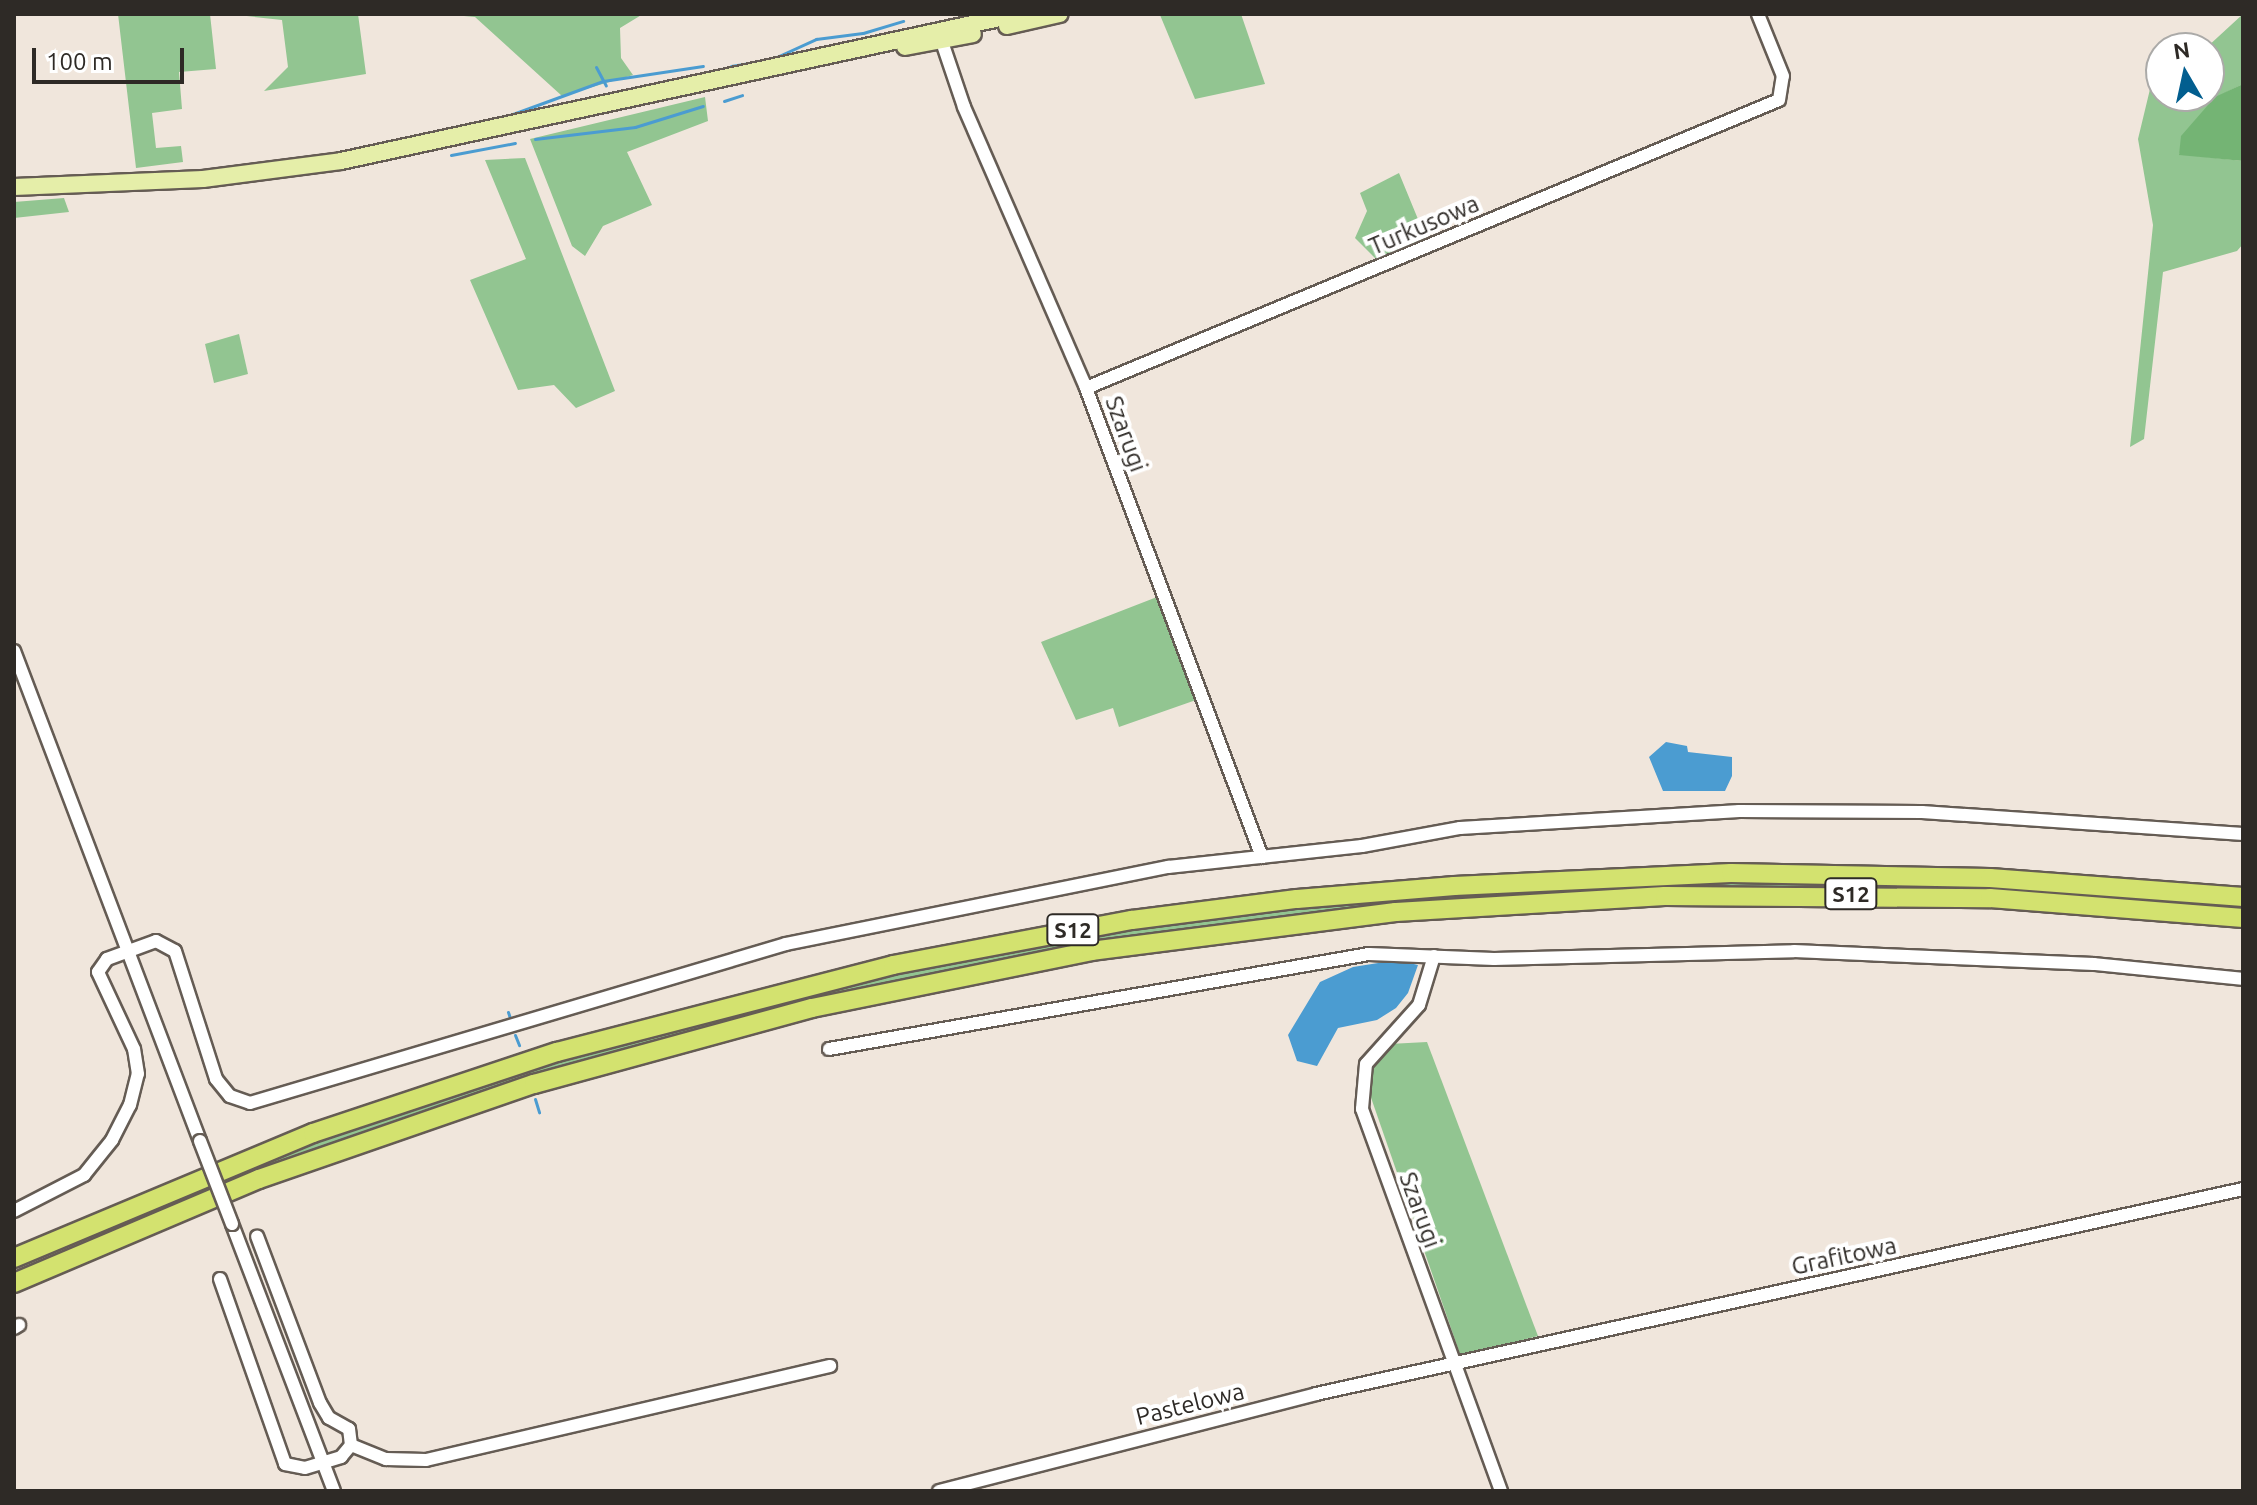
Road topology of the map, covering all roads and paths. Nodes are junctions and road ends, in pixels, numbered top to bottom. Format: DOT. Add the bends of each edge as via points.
graph roads {
  1 [pos="1018,14"];
  2 [pos="1060,14"];
  3 [pos="1758,14"];
  4 [pos="940,35"];
  5 [pos="14,187"];
  6 [pos="1086,388"];
  7 [pos="14,651"];
  8 [pos="2243,834"];
  9 [pos="1262,857"];
  10 [pos="2243,897"];
  11 [pos="2243,918"];
  12 [pos="127,950"];
  13 [pos="1434,956"];
  14 [pos="2243,979"];
  15 [pos="829,1049"];
  16 [pos="2243,1189"];
  17 [pos="14,1211"];
  18 [pos="257,1236"];
  19 [pos="14,1258"];
  20 [pos="220,1279"];
  21 [pos="14,1283"];
  22 [pos="1453,1365"];
  23 [pos="830,1366"];
  24 [pos="351,1445"];
  25 [pos="323,1463"];
  26 [pos="334,1491"];
  27 [pos="939,1491"];
  28 [pos="1501,1491"];
  1 -- 4 [label="main road"];
  2 -- 4 [label="main road"];
  3 -- 6 [label="street, Turkusowa" via="1783,76 1779,100"];
  4 -- 5 [label="main road" via="341,161 203,179"];
  4 -- 6 [label="street, Szarugi"];
  6 -- 9 [label="street, Szarugi"];
  7 -- 12 [label="street"];
  8 -- 9 [label="street" via="1922,812 1739,811 1460,828"];
  9 -- 12 [label="street" via="1105,876 786,944 250,1103 230,1096 216,1079 175,951 159,941"];
  10 -- 19 [label="highway, S12" via="1990,878 1731,873 1454,886 1132,920 893,965 557,1052 313,1133"];
  11 -- 21 [label="highway, S12" via="1990,898 1650,896 1346,917 1091,951 812,1008 567,1073 303,1162"];
  12 -- 17 [label="street" via="103,962 98,975 134,1049 138,1074 130,1105 93,1167"];
  12 -- 25 [label="street, bridge"];
  13 -- 14 [label="street" via="1823,952 2094,964"];
  13 -- 15 [label="street" via="1369,954 1294,964"];
  13 -- 22 [label="street, Szarugi" via="1419,1005 1366,1064 1360,1095"];
  16 -- 22 [label="street, Grafitowa"];
  18 -- 24 [label="street" via="320,1403 329,1418 349,1429"];
  20 -- 25 [label="street" via="285,1464 293,1469"];
  22 -- 27 [label="street, Pastelowa" via="1316,1394"];
  22 -- 28 [label="street, Szarugi"];
  23 -- 24 [label="street" via="426,1460 386,1459"];
  24 -- 25 [label="street" via="341,1457"];
  25 -- 26 [label="street"];
}
